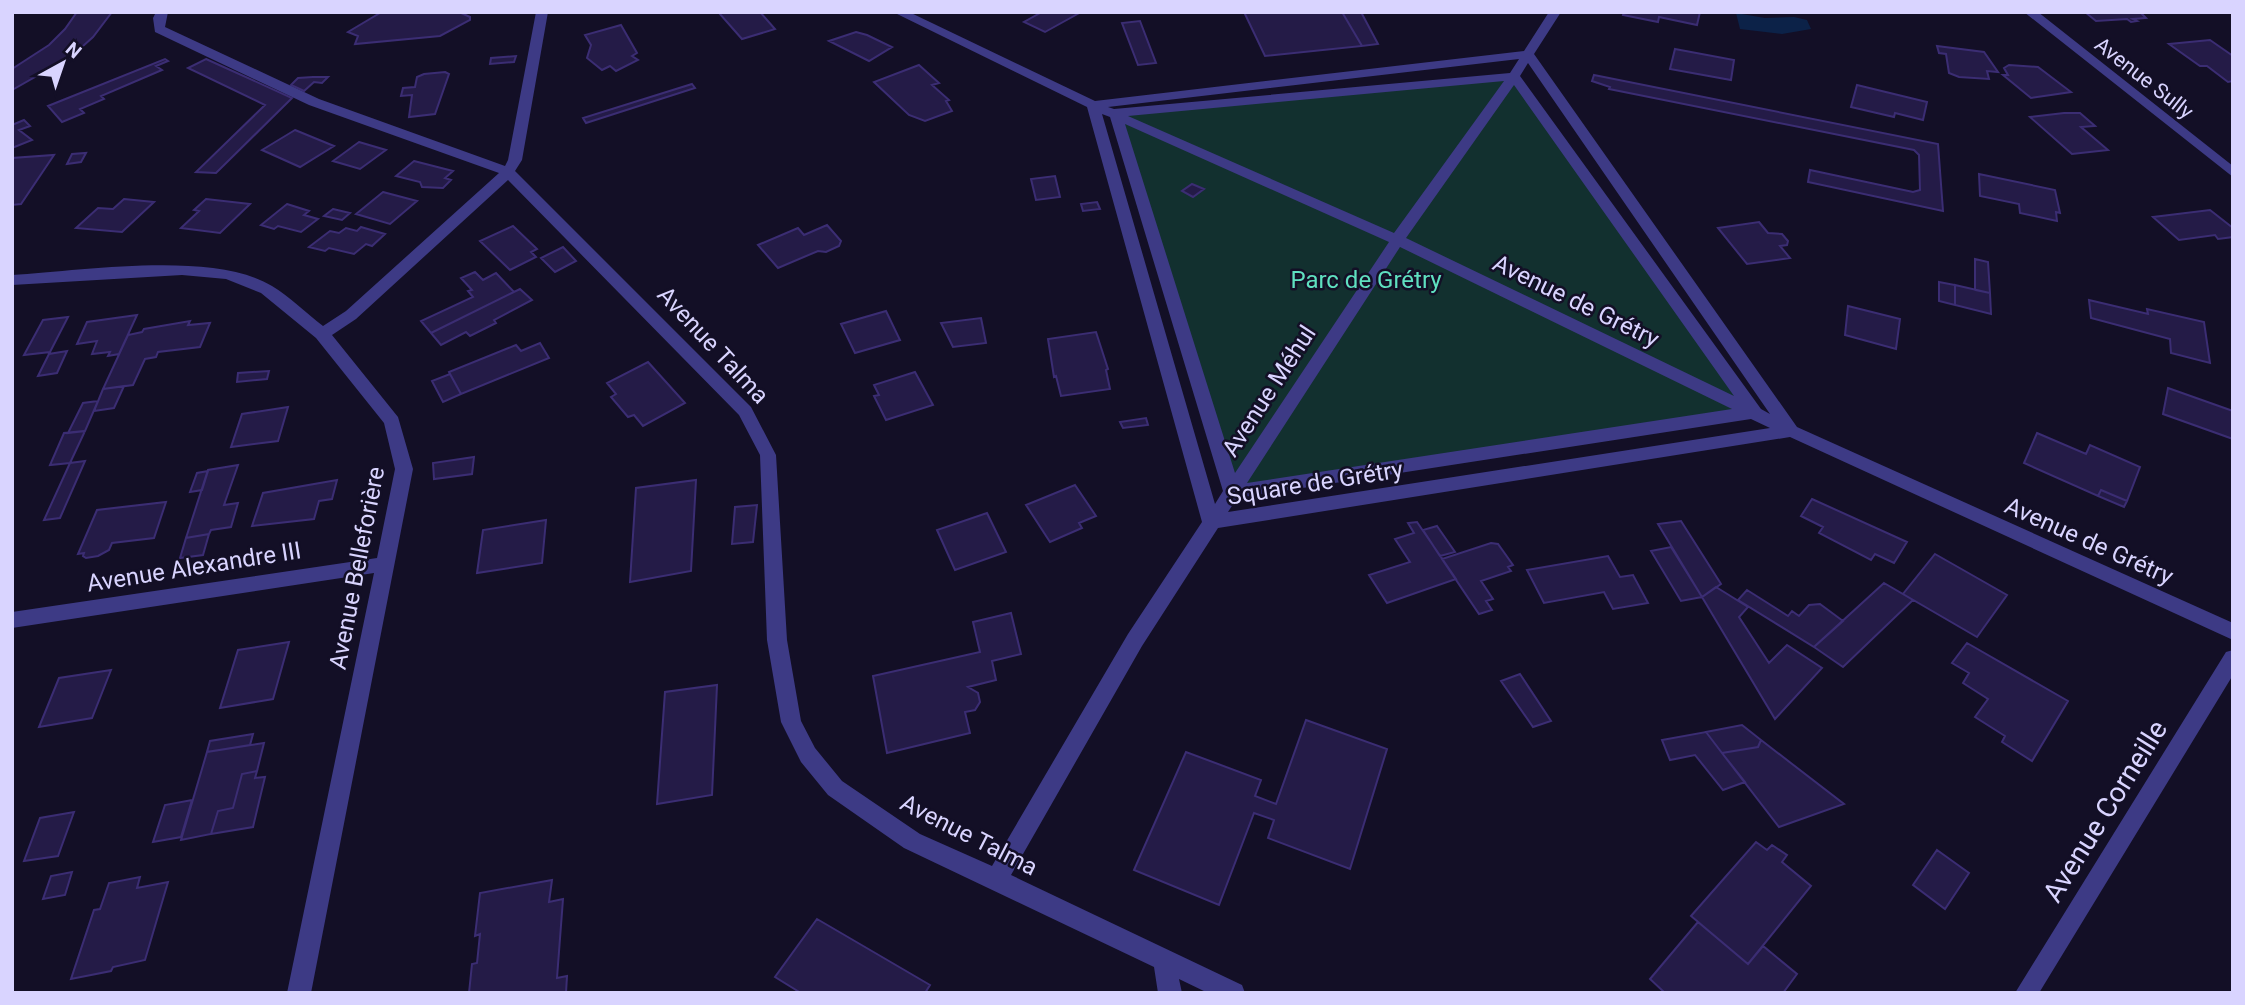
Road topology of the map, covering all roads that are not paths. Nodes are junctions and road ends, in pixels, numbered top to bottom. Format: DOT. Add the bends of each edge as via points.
graph roads {
  1 [pos="162,12"];
  2 [pos="542,12"];
  3 [pos="899,12"];
  4 [pos="1555,12"];
  5 [pos="2030,12"];
  6 [pos="1528,54"];
  7 [pos="1514,76"];
  8 [pos="1093,105"];
  9 [pos="1115,113"];
  10 [pos="508,172"];
  11 [pos="2233,173"];
  12 [pos="1397,240"];
  13 [pos="12,281"];
  14 [pos="322,334"];
  15 [pos="1754,412"];
  16 [pos="1791,431"];
  17 [pos="1232,492"];
  18 [pos="1211,522"];
  19 [pos="383,564"];
  20 [pos="12,620"];
  21 [pos="2233,632"];
  22 [pos="2233,658"];
  23 [pos="997,879"];
  24 [pos="1164,960"];
  25 [pos="299,993"];
  26 [pos="1170,993"];
  27 [pos="1234,993"];
  28 [pos="2026,993"];
  1 -- 10 [label="street, Avenue Talma" via="159,29 314,102"];
  2 -- 10 [label="street" via="515,160"];
  3 -- 8 [label="street, Avenue de Grétry"];
  4 -- 6 [label="street, Avenue Méhul"];
  5 -- 11 [label="street, Avenue Sully"];
  6 -- 7 [label="street, Avenue Méhul"];
  6 -- 8 [label="street"];
  6 -- 16 [label="street"];
  7 -- 9 [label="street"];
  7 -- 12 [label="street, Avenue Méhul"];
  7 -- 15 [label="street"];
  8 -- 9 [label="street, Avenue de Grétry"];
  8 -- 18 [label="street, Square de Grétry"];
  9 -- 12 [label="street, Avenue de Grétry"];
  9 -- 17 [label="street, Square de Grétry"];
  10 -- 14 [label="street" via="351,315"];
  10 -- 23 [label="street, Avenue Talma" via="745,411 768,455 777,640 792,722 808,755 835,788 912,841"];
  12 -- 15 [label="street, Avenue de Grétry"];
  12 -- 17 [label="street, Avenue Méhul"];
  13 -- 14 [label="street, Avenue Belleforière" via="182,270 228,274 267,289"];
  14 -- 19 [label="street, Avenue Belleforière" via="392,421 404,469"];
  15 -- 16 [label="street, Avenue de Grétry"];
  15 -- 17 [label="street, Square de Grétry"];
  16 -- 18 [label="street, Square de Grétry"];
  16 -- 21 [label="street, Avenue de Grétry"];
  17 -- 18 [label="street, Avenue Méhul"];
  18 -- 23 [label="street, Avenue Méhul" via="1135,640"];
  19 -- 20 [label="street, Avenue Alexandre III"];
  19 -- 25 [label="street, Avenue Belleforière"];
  22 -- 28 [label="street, Avenue Corneille"];
  23 -- 24 [label="street, Avenue Talma"];
  24 -- 26 [label="street"];
  24 -- 27 [label="street, Avenue Talma"];
}
